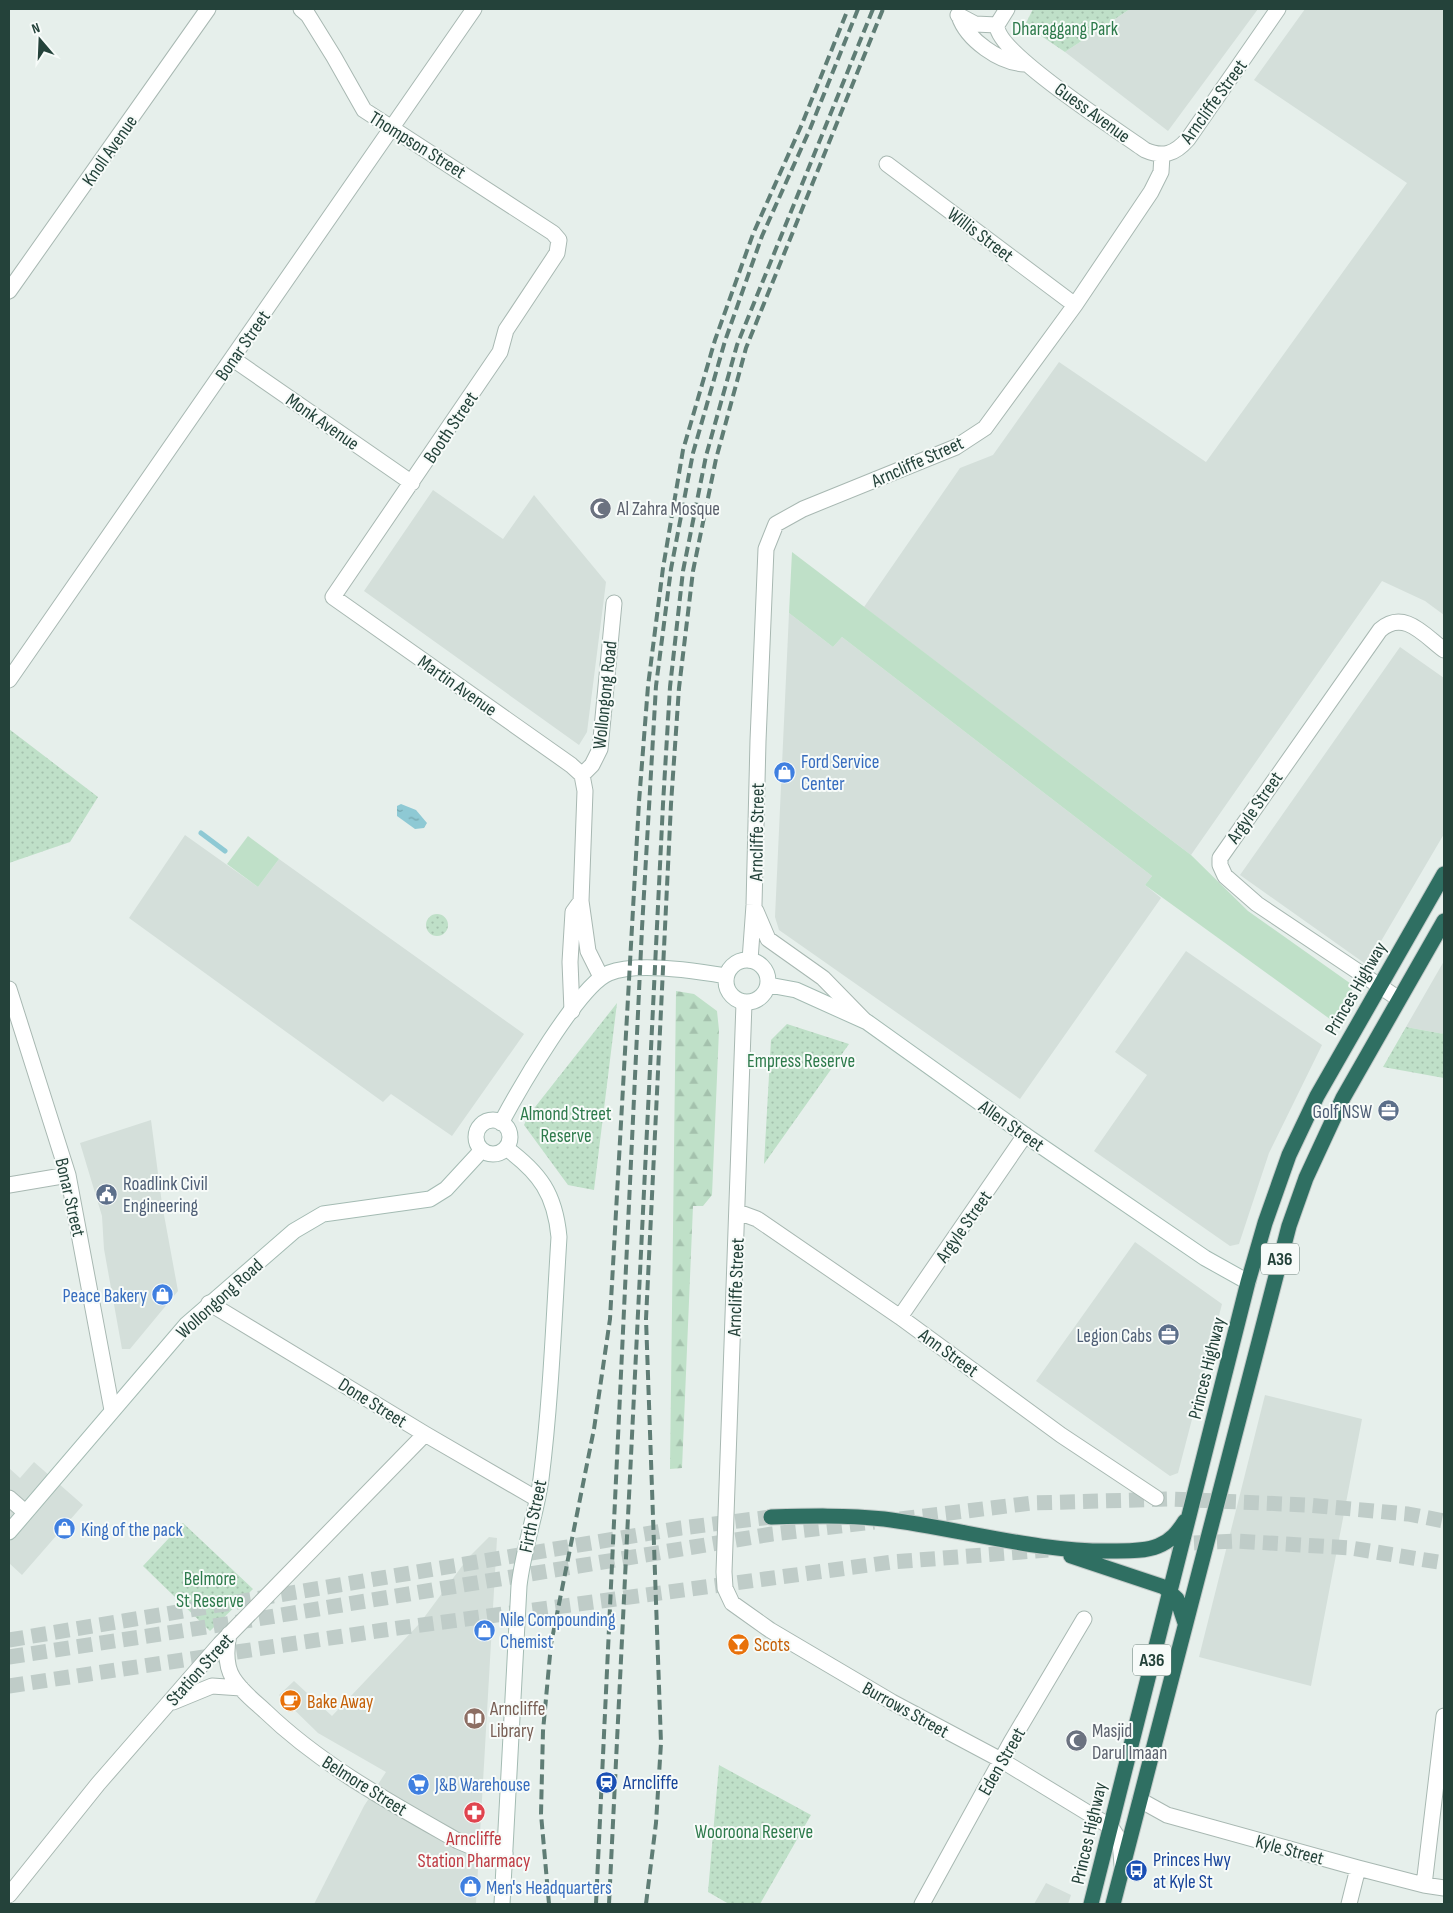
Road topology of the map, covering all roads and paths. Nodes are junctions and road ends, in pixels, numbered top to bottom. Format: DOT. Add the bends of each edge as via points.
graph roads {
  1 [pos="208,9"];
  2 [pos="301,9"];
  3 [pos="474,9"];
  4 [pos="1008,9"];
  5 [pos="1278,9"];
  6 [pos="956,12"];
  7 [pos="997,24"];
  8 [pos="1026,64"];
  9 [pos="393,127"];
  10 [pos="1162,155"];
  11 [pos="887,164"];
  12 [pos="557,253"];
  13 [pos="9,291"];
  14 [pos="1075,304"];
  15 [pos="233,359"];
  16 [pos="412,483"];
  17 [pos="334,597"];
  18 [pos="614,603"];
  19 [pos="1444,650"];
  20 [pos="9,680"];
  21 [pos="582,775"];
  22 [pos="1444,874"];
  23 [pos="582,900"];
  24 [pos="754,905"];
  25 [pos="1444,921"];
  26 [pos="750,960"];
  27 [pos="602,976"];
  28 [pos="726,976"];
  29 [pos="769,984"];
  30 [pos="1379,986"];
  31 [pos="9,989"];
  32 [pos="1399,999"];
  33 [pos="744,1003"];
  34 [pos="572,1011"];
  35 [pos="867,1022"];
  36 [pos="501,1122"];
  37 [pos="1025,1135"];
  38 [pos="506,1148"];
  39 [pos="482,1150"];
  40 [pos="68,1176"];
  41 [pos="9,1185"];
  42 [pos="738,1212"];
  43 [pos="1248,1282"];
  44 [pos="209,1303"];
  45 [pos="900,1316"];
  46 [pos="112,1410"];
  47 [pos="424,1434"];
  48 [pos="1195,1494"];
  49 [pos="9,1498"];
  50 [pos="1156,1498"];
  51 [pos="538,1499"];
  52 [pos="25,1512"];
  53 [pos="771,1516"];
  54 [pos="9,1532"];
  55 [pos="1041,1546"];
  56 [pos="724,1572"];
  57 [pos="1171,1592"];
  58 [pos="1084,1619"];
  59 [pos="1186,1625"];
  60 [pos="230,1634"];
  61 [pos="241,1688"];
  62 [pos="166,1706"];
  63 [pos="1444,1716"];
  64 [pos="1001,1760"];
  65 [pos="1140,1800"];
  66 [pos="1111,1827"];
  67 [pos="505,1854"];
  68 [pos="1123,1868"];
  69 [pos="1358,1868"];
  70 [pos="1424,1885"];
  71 [pos="1444,1888"];
  72 [pos="9,1895"];
  73 [pos="502,1904"];
  74 [pos="922,1904"];
  75 [pos="1091,1904"];
  76 [pos="1113,1904"];
  77 [pos="1349,1904"];
  1 -- 13 [label="street, Knoll Avenue"];
  2 -- 9 [label="street, Thompson Street" via="308,15 364,110"];
  3 -- 9 [label="street, Bonar Street"];
  4 -- 7 [label="street"];
  5 -- 10 [label="street, Arncliffe Street" via="1188,139 1179,149"];
  6 -- 7 [label="street, Guess Avenue" via="975,24"];
  6 -- 8 [label="street, Guess Avenue" via="962,24 987,48 1003,59"];
  7 -- 8 [label="street, Guess Avenue" via="1002,41"];
  8 -- 10 [label="street, Guess Avenue" via="1145,150"];
  9 -- 12 [label="street, Thompson Street" via="553,233 559,240"];
  9 -- 15 [label="street, Bonar Street"];
  10 -- 14 [label="street, Arncliffe Street" via="1161,172 1151,192"];
  11 -- 14 [label="street, Willis Street"];
  12 -- 16 [label="street, Booth Street" via="506,330 500,352"];
  14 -- 24 [label="street, Arncliffe Street" via="985,428 956,447 803,509 776,524 766,548"];
  15 -- 16 [label="street, Monk Avenue"];
  15 -- 20 [label="street, Bonar Street"];
  16 -- 17 [label="street, Booth Street"];
  17 -- 21 [label="street, Martin Avenue"];
  18 -- 21 [label="street, Wollongong Road" via="600,749 592,765"];
  19 -- 30 [label="street, Argyle Street" via="1405,622 1394,621 1380,630 1220,858 1225,876 1257,904"];
  21 -- 23 [label="street, Wollongong Road" via="585,791"];
  22 -- 30 [label="highway, Princes Highway / A36"];
  23 -- 27 [label="street, Wollongong Road" via="588,951"];
  23 -- 34 [label="street, Wollongong Road" via="573,912"];
  24 -- 26 [label="street, Arncliffe Street"];
  24 -- 35 [label="street" via="768,939 823,978"];
  25 -- 32 [label="highway, A36"];
  26 -- 28 [label="street" via="732,965"];
  26 -- 29 [label="street" via="762,966"];
  27 -- 28 [label="street" via="620,970 678,969"];
  27 -- 34 [label="street" via="588,988"];
  28 -- 33 [label="street" via="729,994"];
  29 -- 33 [label="street" via="762,996"];
  29 -- 35 [label="street, Allen Street" via="796,990"];
  30 -- 32 [label="street, Argyle Street"];
  30 -- 43 [label="highway, Princes Highway / A36" via="1317,1096 1290,1155"];
  31 -- 40 [label="street, Bonar Street"];
  32 -- 59 [label="highway, A36" via="1343,1098 1306,1178 1289,1226"];
  33 -- 42 [label="street, Arncliffe Street"];
  34 -- 36 [label="street"];
  35 -- 37 [label="street, Allen Street"];
  36 -- 38 [label="street" via="509,1134"];
  36 -- 39 [label="street" via="485,1122 478,1130 476,1140"];
  37 -- 43 [label="street, Allen Street" via="1205,1258"];
  37 -- 45 [label="street, Argyle Street"];
  38 -- 39 [label="street" via="496,1153"];
  38 -- 51 [label="street, Firth Street" via="533,1170 542,1182 552,1200 559,1236 546,1431"];
  39 -- 44 [label="street, Wollongong Road" via="446,1189 430,1199 340,1210 308,1221"];
  40 -- 41 [label="street"];
  40 -- 46 [label="street, Bonar Street"];
  42 -- 45 [label="street, Ann Street" via="757,1219"];
  42 -- 56 [label="street, Arncliffe Street"];
  43 -- 48 [label="highway, Princes Highway / A36"];
  44 -- 46 [label="street, Wollongong Road"];
  44 -- 47 [label="street, Done Street"];
  45 -- 50 [label="street, Ann Street" via="1061,1435"];
  46 -- 52 [label="street, Wollongong Road"];
  47 -- 51 [label="street, Done Street"];
  47 -- 60 [label="street, Station Street" via="318,1547"];
  48 -- 55 [label="highway" via="1179,1532 1157,1547 1110,1552"];
  48 -- 57 [label="highway, Princes Highway / A36"];
  49 -- 52 [label="street"];
  51 -- 67 [label="street, Firth Street" via="519,1586"];
  52 -- 54 [label="street, Wollongong Road"];
  53 -- 55 [label="highway" via="882,1519"];
  55 -- 57 [label="highway" via="1156,1583"];
  56 -- 64 [label="street, Burrows Street" via="725,1588 732,1603 770,1630 892,1702"];
  57 -- 59 [label="highway" via="1182,1607"];
  57 -- 66 [label="highway, Princes Highway / A36"];
  58 -- 64 [label="street, Eden Street"];
  59 -- 65 [label="highway, A36"];
  60 -- 61 [label="street, Belmore Street" via="227,1662"];
  60 -- 62 [label="street, Station Street"];
  61 -- 62 [label="street" via="212,1686"];
  61 -- 67 [label="street, Belmore Street" via="290,1735 322,1760 458,1841 477,1849"];
  62 -- 72 [label="street, Station Street"];
  63 -- 70 [label="street"];
  64 -- 66 [label="street, Burrows Street"];
  64 -- 74 [label="street, Eden Street"];
  65 -- 68 [label="highway, A36"];
  65 -- 69 [label="street, Kyle Street" via="1182,1820"];
  66 -- 68 [label="street" via="1120,1841"];
  66 -- 75 [label="highway, Princes Highway / A36"];
  67 -- 73 [label="street, Firth Street"];
  68 -- 76 [label="highway, A36"];
  69 -- 70 [label="street, Kyle Street"];
  69 -- 77 [label="street"];
  70 -- 71 [label="street, Kyle Street"];
}
